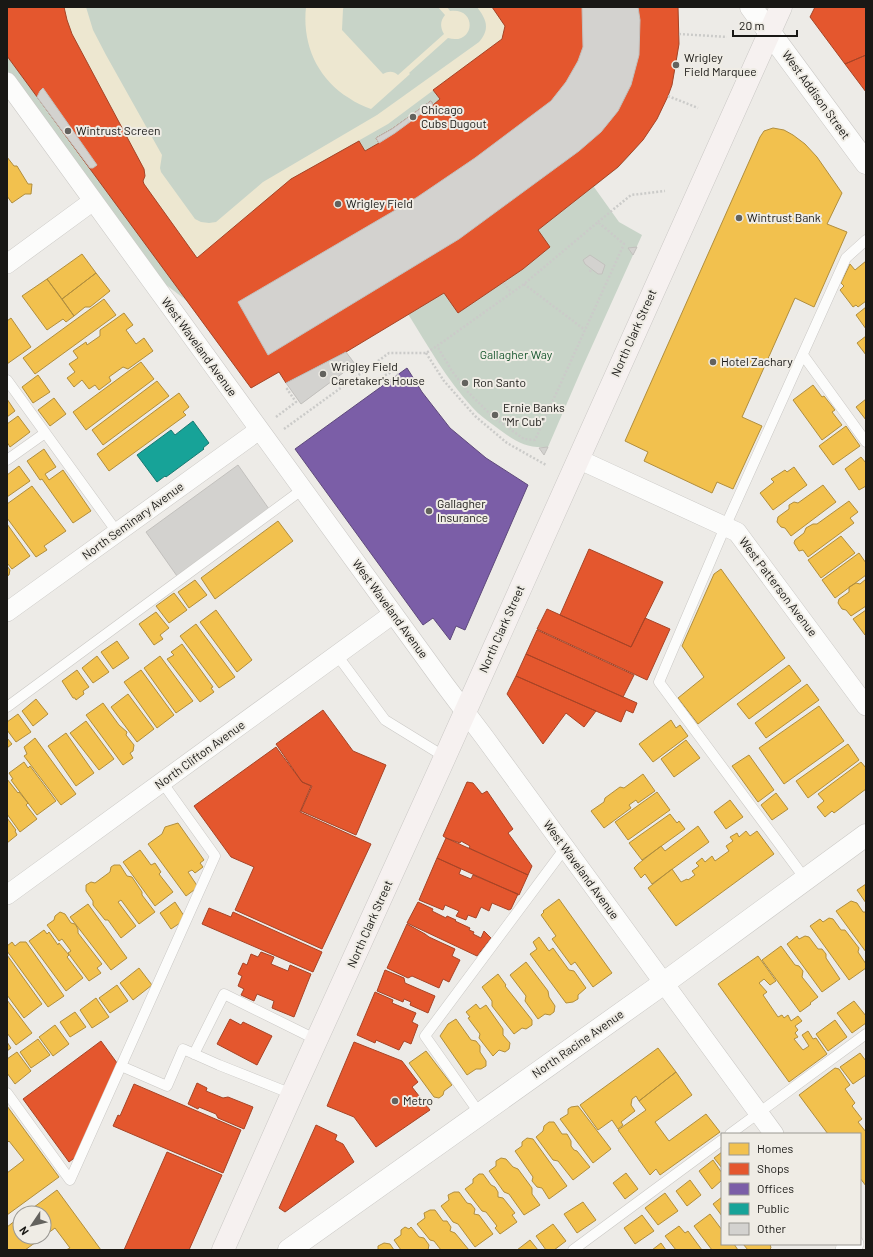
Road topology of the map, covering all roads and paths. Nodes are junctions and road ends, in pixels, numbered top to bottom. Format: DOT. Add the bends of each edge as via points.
graph roads {
  1 [pos="751,7"];
  2 [pos="781,7"];
  3 [pos="770,32"];
  4 [pos="679,34"];
  5 [pos="727,37"];
  6 [pos="7,82"];
  7 [pos="668,96"];
  8 [pos="698,108"];
  9 [pos="866,163"];
  10 [pos="665,191"];
  11 [pos="93,201"];
  12 [pos="598,222"];
  13 [pos="866,240"];
  14 [pos="7,264"];
  15 [pos="504,283"];
  16 [pos="524,284"];
  17 [pos="511,292"];
  18 [pos="585,330"];
  19 [pos="437,346"];
  20 [pos="426,353"];
  21 [pos="803,355"];
  22 [pos="398,375"];
  23 [pos="7,380"];
  24 [pos="347,383"];
  25 [pos="290,388"];
  26 [pos="275,417"];
  27 [pos="259,430"];
  28 [pos="45,432"];
  29 [pos="278,433"];
  30 [pos="866,442"];
  31 [pos="578,459"];
  32 [pos="7,460"];
  33 [pos="546,465"];
  34 [pos="303,490"];
  35 [pos="726,527"];
  36 [pos="117,532"];
  37 [pos="7,612"];
  38 [pos="393,614"];
  39 [pos="337,655"];
  40 [pos="866,706"];
  41 [pos="7,707"];
  42 [pos="465,713"];
  43 [pos="445,757"];
  44 [pos="162,782"];
  45 [pos="866,835"];
  46 [pos="565,848"];
  47 [pos="806,880"];
  48 [pos="7,895"];
  49 [pos="664,983"];
  50 [pos="866,1034"];
  51 [pos="317,1040"];
  52 [pos="194,1054"];
  53 [pos="121,1066"];
  54 [pos="7,1093"];
  55 [pos="292,1094"];
  56 [pos="758,1112"];
  57 [pos="480,1114"];
  58 [pos="731,1133"];
  59 [pos="773,1133"];
  60 [pos="721,1141"];
  61 [pos="223,1250"];
  62 [pos="289,1250"];
  63 [pos="573,1250"];
  1 -- 3 [label="street, West Addison Street"];
  2 -- 3 [label="main road, North Clark Street"];
  3 -- 9 [label="street, West Addison Street"];
  3 -- 31 [label="main road, North Clark Street"];
  4 -- 5 [label="path"];
  6 -- 11 [label="street, West Waveland Avenue"];
  7 -- 8 [label="path"];
  10 -- 12 [label="path" via="631,195"];
  11 -- 14 [label="street"];
  11 -- 27 [label="street, West Waveland Avenue"];
  12 -- 16 [label="path"];
  12 -- 18 [label="path" via="624,244"];
  13 -- 21 [label="lane" via="846,258"];
  15 -- 17 [label="path"];
  16 -- 17 [label="path"];
  16 -- 18 [label="path"];
  17 -- 19 [label="path"];
  18 -- 19 [label="path" via="535,440 524,439 492,416 467,391"];
  19 -- 20 [label="path"];
  20 -- 24 [label="path" via="389,353"];
  20 -- 33 [label="path" via="444,382 475,416 507,443"];
  21 -- 30 [label="lane"];
  21 -- 35 [label="lane"];
  22 -- 24 [label="path" via="396,370 367,384"];
  23 -- 28 [label="lane"];
  24 -- 29 [label="path"];
  25 -- 26 [label="path" via="287,390 296,402"];
  27 -- 34 [label="street, West Waveland Avenue"];
  27 -- 36 [label="street, North Seminary Avenue"];
  28 -- 32 [label="lane"];
  28 -- 36 [label="lane"];
  31 -- 35 [label="street, West Patterson Avenue"];
  31 -- 42 [label="main road, North Clark Street"];
  34 -- 38 [label="street, West Waveland Avenue"];
  34 -- 41 [label="lane"];
  35 -- 40 [label="street, West Patterson Avenue" via="737,532"];
  35 -- 47 [label="lane" via="659,682"];
  36 -- 37 [label="street, North Seminary Avenue"];
  38 -- 39 [label="street, North Clifton Avenue"];
  38 -- 42 [label="street, West Waveland Avenue"];
  39 -- 43 [label="lane" via="385,720"];
  39 -- 44 [label="street, North Clifton Avenue"];
  42 -- 43 [label="main road, North Clark Street"];
  42 -- 46 [label="street, West Waveland Avenue"];
  43 -- 51 [label="main road, North Clark Street"];
  44 -- 48 [label="street, North Clifton Avenue"];
  44 -- 53 [label="lane" via="215,856"];
  45 -- 47 [label="street, North Racine Avenue"];
  46 -- 49 [label="street, West Waveland Avenue"];
  46 -- 57 [label="lane" via="424,1036"];
  47 -- 49 [label="street, North Racine Avenue"];
  49 -- 56 [label="street, West Waveland Avenue"];
  49 -- 57 [label="street, North Racine Avenue"];
  50 -- 56 [label="lane"];
  51 -- 52 [label="lane" via="224,994"];
  51 -- 55 [label="main road, North Clark Street"];
  52 -- 53 [label="lane" via="184,1049 167,1086"];
  52 -- 55 [label="lane"];
  53 -- 54 [label="lane" via="70,1180"];
  55 -- 61 [label="main road, North Clark Street"];
  56 -- 58 [label="lane"];
  56 -- 59 [label="street, West Waveland Avenue"];
  57 -- 62 [label="street, North Racine Avenue"];
  60 -- 63 [label="lane"];
}
